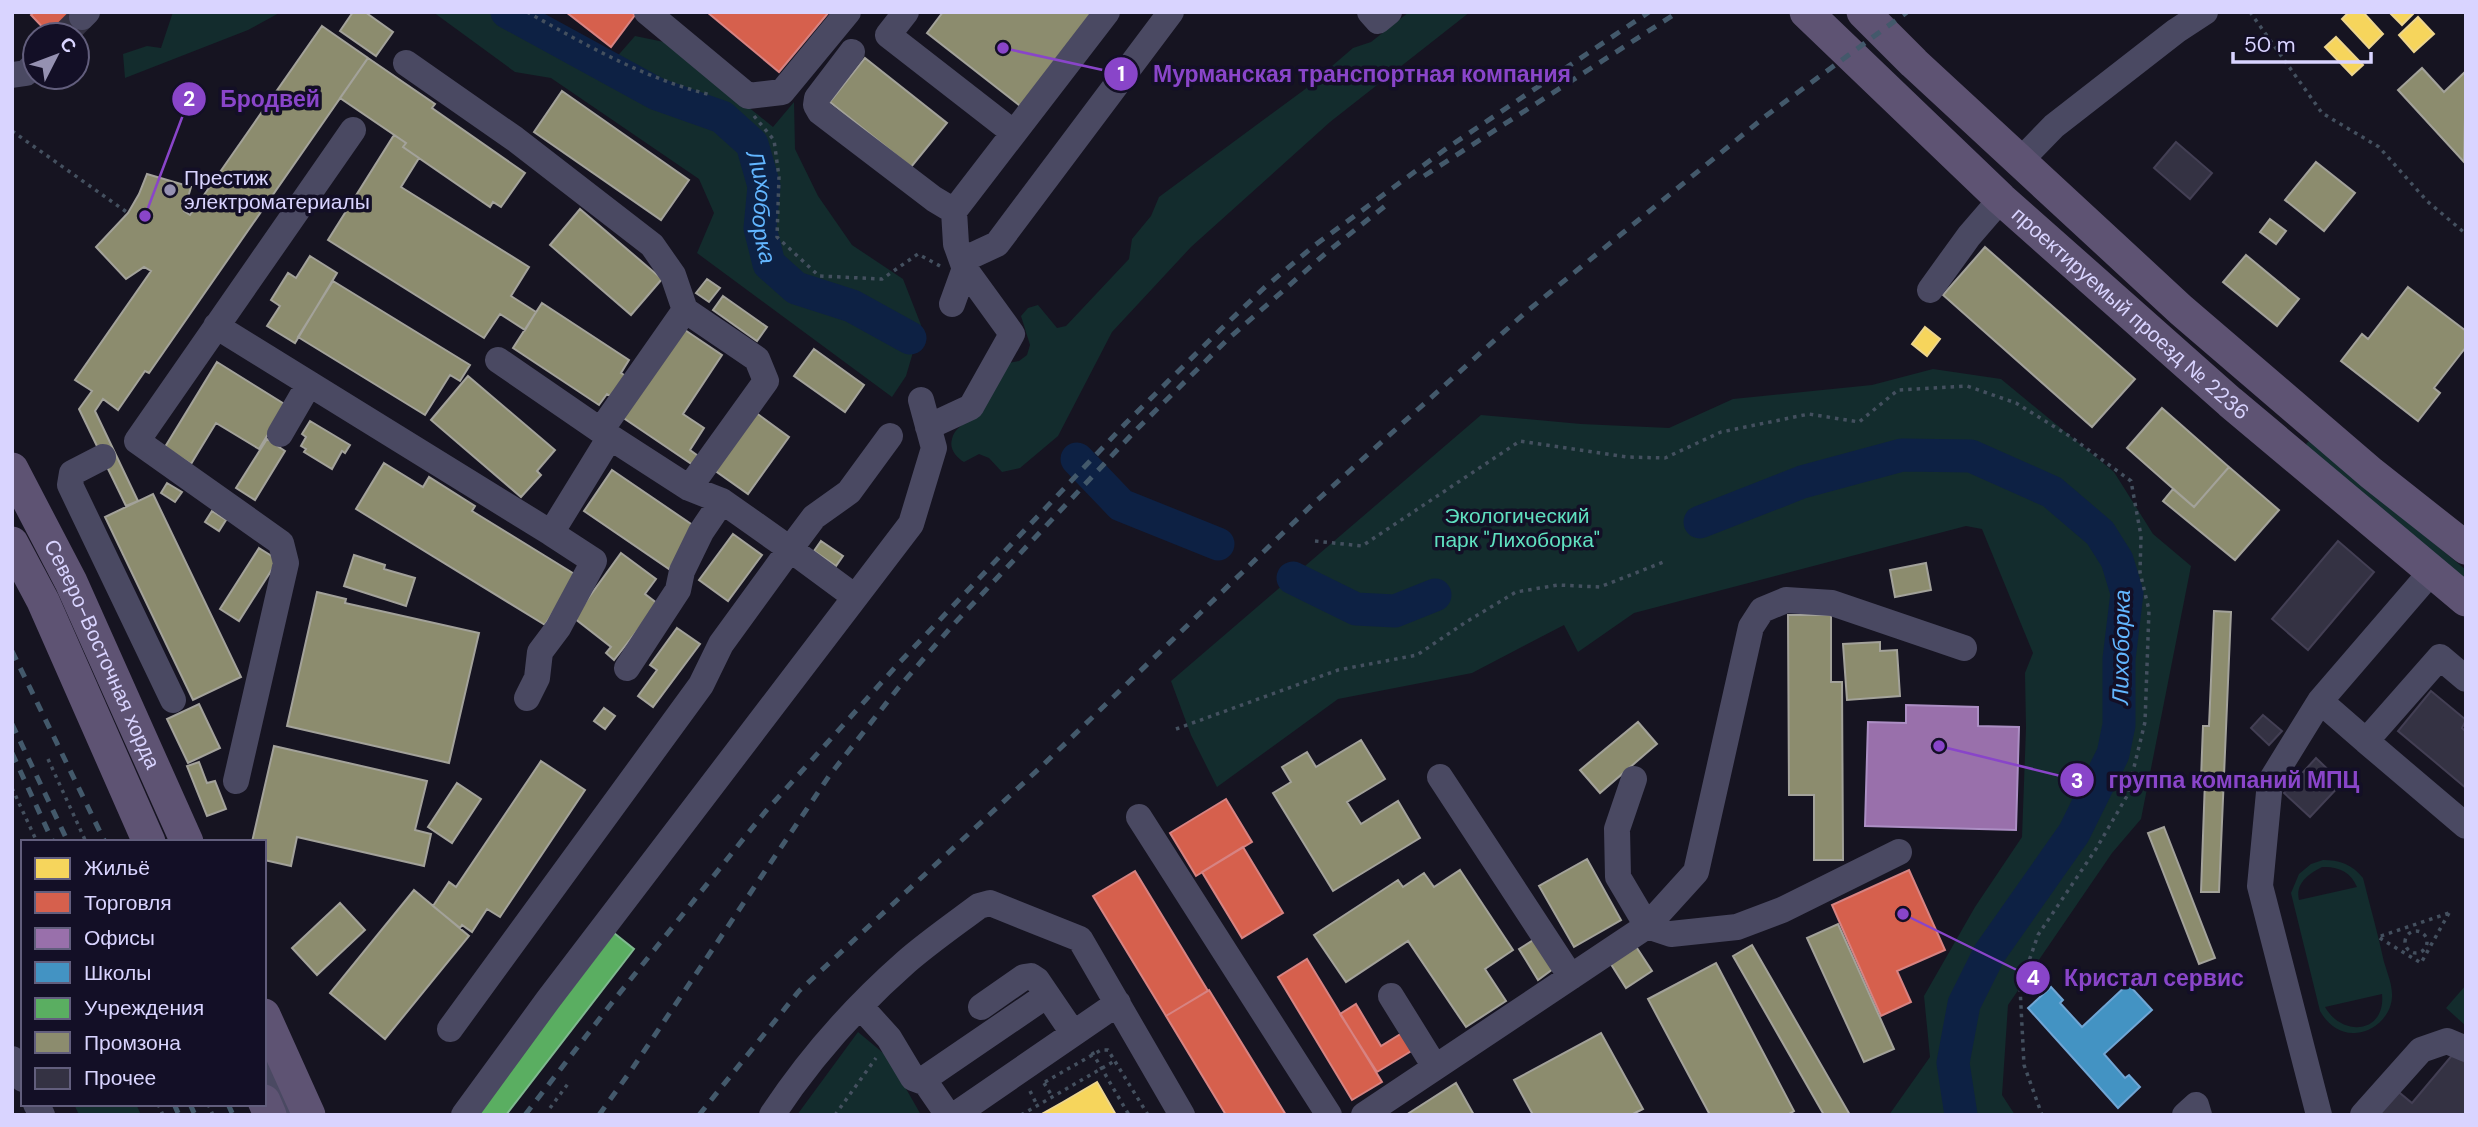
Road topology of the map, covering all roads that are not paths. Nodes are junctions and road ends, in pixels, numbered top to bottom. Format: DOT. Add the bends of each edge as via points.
graph roads {
  1 [pos="647,12"];
  2 [pos="848,12"];
  3 [pos="905,12"];
  4 [pos="1107,12"];
  5 [pos="1171,12"];
  6 [pos="1370,12"];
  7 [pos="1389,12"];
  8 [pos="1806,12"];
  9 [pos="1863,12"];
  10 [pos="2205,12"];
  11 [pos="852,52"];
  12 [pos="406,63"];
  13 [pos="353,130"];
  14 [pos="1014,133"];
  15 [pos="2021,160"];
  16 [pos="2001,198"];
  17 [pos="954,211"];
  18 [pos="965,269"];
  19 [pos="1930,290"];
  20 [pos="952,304"];
  21 [pos="685,310"];
  22 [pos="216,327"];
  23 [pos="498,360"];
  24 [pos="309,384"];
  25 [pos="921,400"];
  26 [pos="928,427"];
  27 [pos="606,433"];
  28 [pos="280,434"];
  29 [pos="890,436"];
  30 [pos="118,450"];
  31 [pos="12,468"];
  32 [pos="689,488"];
  33 [pos="12,499"];
  34 [pos="722,501"];
  35 [pos="551,533"];
  36 [pos="12,542"];
  37 [pos="790,548"];
  38 [pos="2466,548"];
  39 [pos="2432,571"];
  40 [pos="855,597"];
  41 [pos="2466,600"];
  42 [pos="1964,648"];
  43 [pos="627,668"];
  44 [pos="2466,679"];
  45 [pos="527,698"];
  46 [pos="173,700"];
  47 [pos="2320,701"];
  48 [pos="2366,741"];
  49 [pos="1440,778"];
  50 [pos="1634,779"];
  51 [pos="236,781"];
  52 [pos="1139,817"];
  53 [pos="2466,826"];
  54 [pos="148,840"];
  55 [pos="168,840"];
  56 [pos="186,840"];
  57 [pos="1899,852"];
  58 [pos="1647,926"];
  59 [pos="1572,977"];
  60 [pos="1047,995"];
  61 [pos="1391,996"];
  62 [pos="1118,1003"];
  63 [pos="860,1006"];
  64 [pos="981,1007"];
  65 [pos="266,1019"];
  66 [pos="450,1029"];
  67 [pos="1076,1031"];
  68 [pos="2466,1049"];
  69 [pos="12,1059"];
  70 [pos="266,1061"];
  71 [pos="1435,1067"];
  72 [pos="21,1076"];
  73 [pos="924,1080"];
  74 [pos="290,1115"];
  75 [pos="309,1115"];
  76 [pos="464,1115"];
  77 [pos="772,1115"];
  78 [pos="948,1115"];
  79 [pos="955,1115"];
  80 [pos="1182,1115"];
  81 [pos="1329,1115"];
  82 [pos="1363,1115"];
  83 [pos="2185,1115"];
  84 [pos="2199,1115"];
  85 [pos="2319,1115"];
  86 [pos="2363,1115"];
  1 -- 2 [label="street" via="748,96 782,92"];
  3 -- 14 [label="street" via="888,35"];
  4 -- 14 [label="street"];
  5 -- 18 [label="street" via="997,244 969,257"];
  6 -- 7 [label="street" via="1378,22"];
  8 -- 16 [label="main road, проектируемый проезд № 2236"];
  9 -- 15 [label="main road, проектируемый проезд № 2236"];
  10 -- 15 [label="street" via="2054,126"];
  11 -- 17 [label="street" via="817,97 820,112"];
  12 -- 21 [label="street" via="515,139 652,245 673,275"];
  13 -- 22 [label="street"];
  14 -- 17 [label="street"];
  15 -- 38 [label="main road, проектируемый проезд № 2236" via="2181,310"];
  16 -- 19 [label="street"];
  16 -- 39 [label="main road, проектируемый проезд № 2236" via="2230,402"];
  17 -- 18 [label="street" via="956,244"];
  18 -- 20 [label="street"];
  18 -- 26 [label="street" via="1012,334 971,407"];
  21 -- 27 [label="street"];
  21 -- 32 [label="street" via="757,359 766,381"];
  22 -- 24 [label="street"];
  22 -- 30 [label="street"];
  23 -- 27 [label="street"];
  24 -- 28 [label="street"];
  24 -- 35 [label="street"];
  25 -- 26 [label="street"];
  26 -- 40 [label="street" via="934,448 911,524"];
  27 -- 32 [label="street"];
  27 -- 35 [label="street"];
  29 -- 37 [label="street" via="849,492 814,517"];
  30 -- 46 [label="street" via="72,473 71,485"];
  30 -- 51 [label="street" via="281,543 286,564"];
  31 -- 56 [label="main road, Северо-Восточная хорда" via="71,582"];
  32 -- 34 [label="street"];
  33 -- 55 [label="street"];
  34 -- 37 [label="street"];
  34 -- 43 [label="street" via="682,570 678,590"];
  35 -- 45 [label="street" via="594,561 540,652 537,678"];
  36 -- 54 [label="main road, Северо-Восточная хорда" via="43,601"];
  37 -- 40 [label="street"];
  37 -- 66 [label="street" via="721,644 701,685"];
  39 -- 41 [label="main road, проектируемый проезд № 2236"];
  39 -- 47 [label="street"];
  40 -- 76 [label="street"];
  42 -- 58 [label="street" via="1832,603 1786,600 1762,610 1751,627 1696,872"];
  44 -- 48 [label="street" via="2440,657"];
  47 -- 48 [label="street"];
  47 -- 85 [label="street" via="2270,782 2260,886"];
  48 -- 53 [label="street"];
  49 -- 59 [label="street"];
  50 -- 58 [label="street" via="1617,829 1618,877"];
  52 -- 81 [label="street"];
  57 -- 58 [label="street" via="1737,927 1671,934"];
  58 -- 59 [label="street"];
  59 -- 71 [label="street"];
  60 -- 64 [label="street" via="1037,980 1028,976"];
  60 -- 67 [label="street"];
  60 -- 73 [label="street"];
  61 -- 71 [label="street"];
  62 -- 63 [label="street" via="1080,939 990,903 979,906 907,961"];
  62 -- 67 [label="street"];
  62 -- 80 [label="street"];
  63 -- 73 [label="street" via="889,1038 913,1078"];
  63 -- 77 [label="street"];
  65 -- 75 [label="main road, bridge"];
  67 -- 79 [label="street"];
  68 -- 86 [label="street" via="2447,1041 2421,1050"];
  69 -- 72 [label="street"];
  70 -- 74 [label="street"];
  71 -- 82 [label="street"];
  73 -- 78 [label="street"];
  83 -- 84 [label="street" via="2196,1105"];
}
